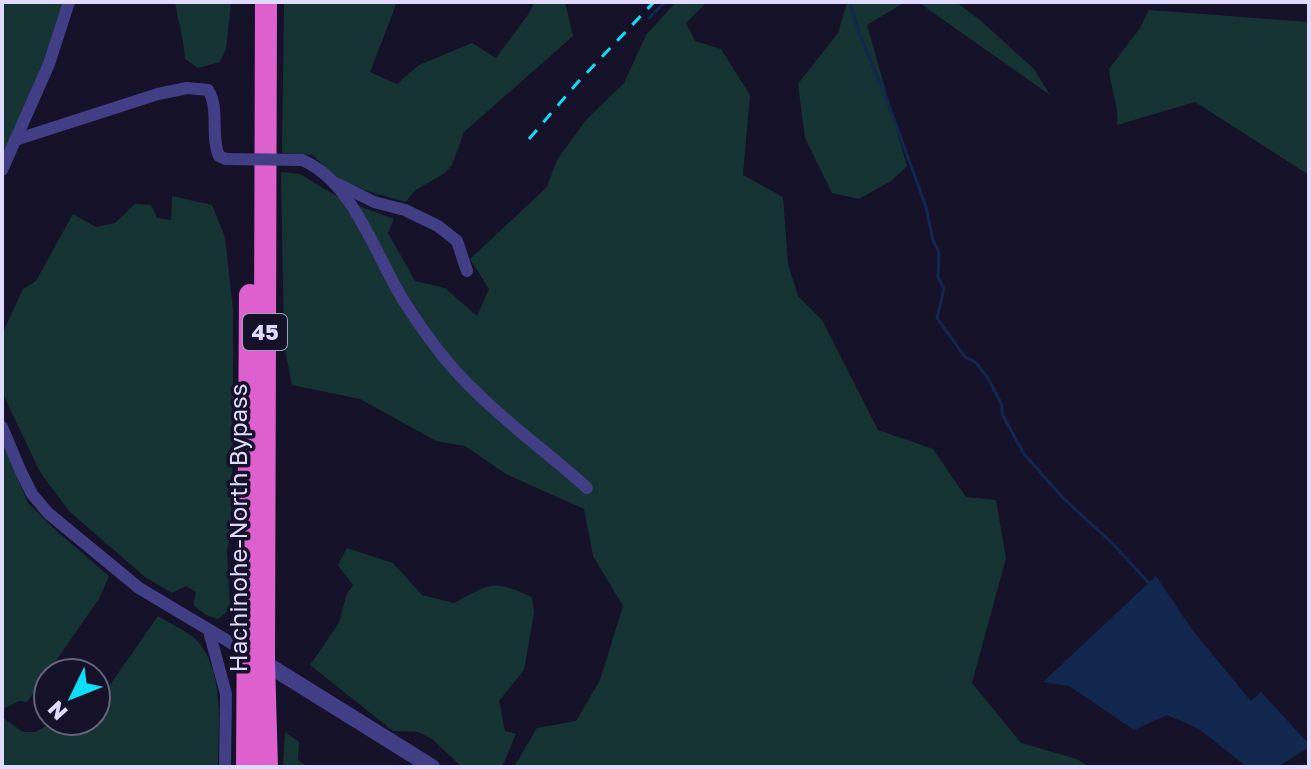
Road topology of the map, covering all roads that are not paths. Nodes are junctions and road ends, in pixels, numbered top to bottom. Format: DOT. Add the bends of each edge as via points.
graph roads {
  1 [pos="69,2"];
  2 [pos="252,2"];
  3 [pos="266,2"];
  4 [pos="15,140"];
  5 [pos="2,170"];
  6 [pos="332,181"];
  7 [pos="467,271"];
  8 [pos="2,427"];
  9 [pos="587,488"];
  10 [pos="209,631"];
  11 [pos="256,658"];
  12 [pos="225,767"];
  13 [pos="247,767"];
  14 [pos="267,767"];
  15 [pos="432,767"];
  1 -- 4 [label="street"];
  2 -- 11 [label="highway, Hachinohe-North Bypass / 45"];
  3 -- 11 [label="highway, Hachinohe-North Bypass / 45"];
  4 -- 5 [label="street"];
  4 -- 6 [label="street, bridge" via="158,94 199,87 212,97 219,156 302,160"];
  6 -- 7 [label="street" via="438,226 457,241"];
  6 -- 9 [label="street" via="439,354 475,392"];
  8 -- 10 [label="street" via="32,494 48,513 139,588"];
  10 -- 11 [label="street"];
  10 -- 12 [label="street" via="226,694"];
  11 -- 13 [label="highway, Hachinohe-North Bypass / 45"];
  11 -- 14 [label="highway, Hachinohe-North Bypass / 45"];
  11 -- 15 [label="street"];
}
